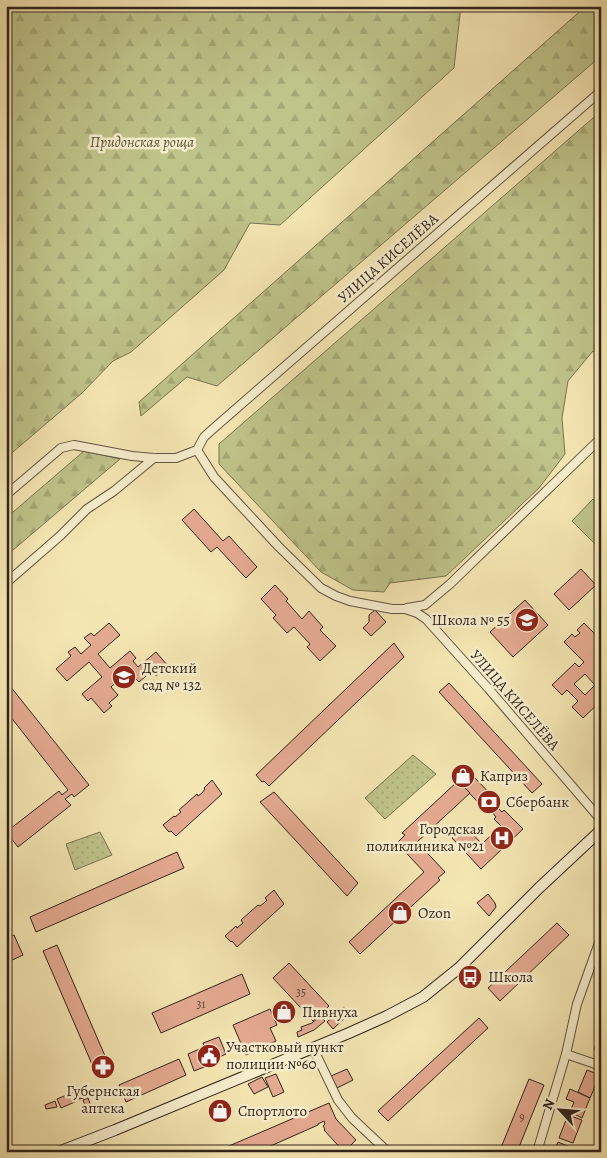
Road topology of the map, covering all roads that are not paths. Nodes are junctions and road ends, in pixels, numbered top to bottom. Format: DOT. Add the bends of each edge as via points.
graph roads {
  1 [pos="601,91"];
  2 [pos="601,438"];
  3 [pos="197,450"];
  4 [pos="154,458"];
  5 [pos="6,495"];
  6 [pos="6,582"];
  7 [pos="405,609"];
  8 [pos="601,820"];
  9 [pos="601,830"];
  10 [pos="601,937"];
  11 [pos="312,1048"];
  12 [pos="566,1054"];
  13 [pos="601,1066"];
  14 [pos="58,1152"];
  15 [pos="388,1152"];
  16 [pos="538,1152"];
  1 -- 3 [label="street, УЛИЦА КИСЕЛЁВА" via="214,428"];
  2 -- 7 [label="street" via="450,584 425,605"];
  3 -- 4 [label="street" via="176,458"];
  3 -- 7 [label="street, УЛИЦА КИСЕЛЁВА" via="214,477 321,588 350,601"];
  4 -- 5 [label="street" via="74,445 61,448"];
  4 -- 6 [label="street" via="87,509"];
  7 -- 8 [label="street, УЛИЦА КИСЕЛЁВА" via="426,619"];
  9 -- 11 [label="street" via="459,968 423,997"];
  10 -- 12 [label="street" via="578,1004"];
  11 -- 14 [label="street"];
  11 -- 15 [label="street" via="338,1100"];
  12 -- 13 [label="street"];
  12 -- 16 [label="street"];
}
